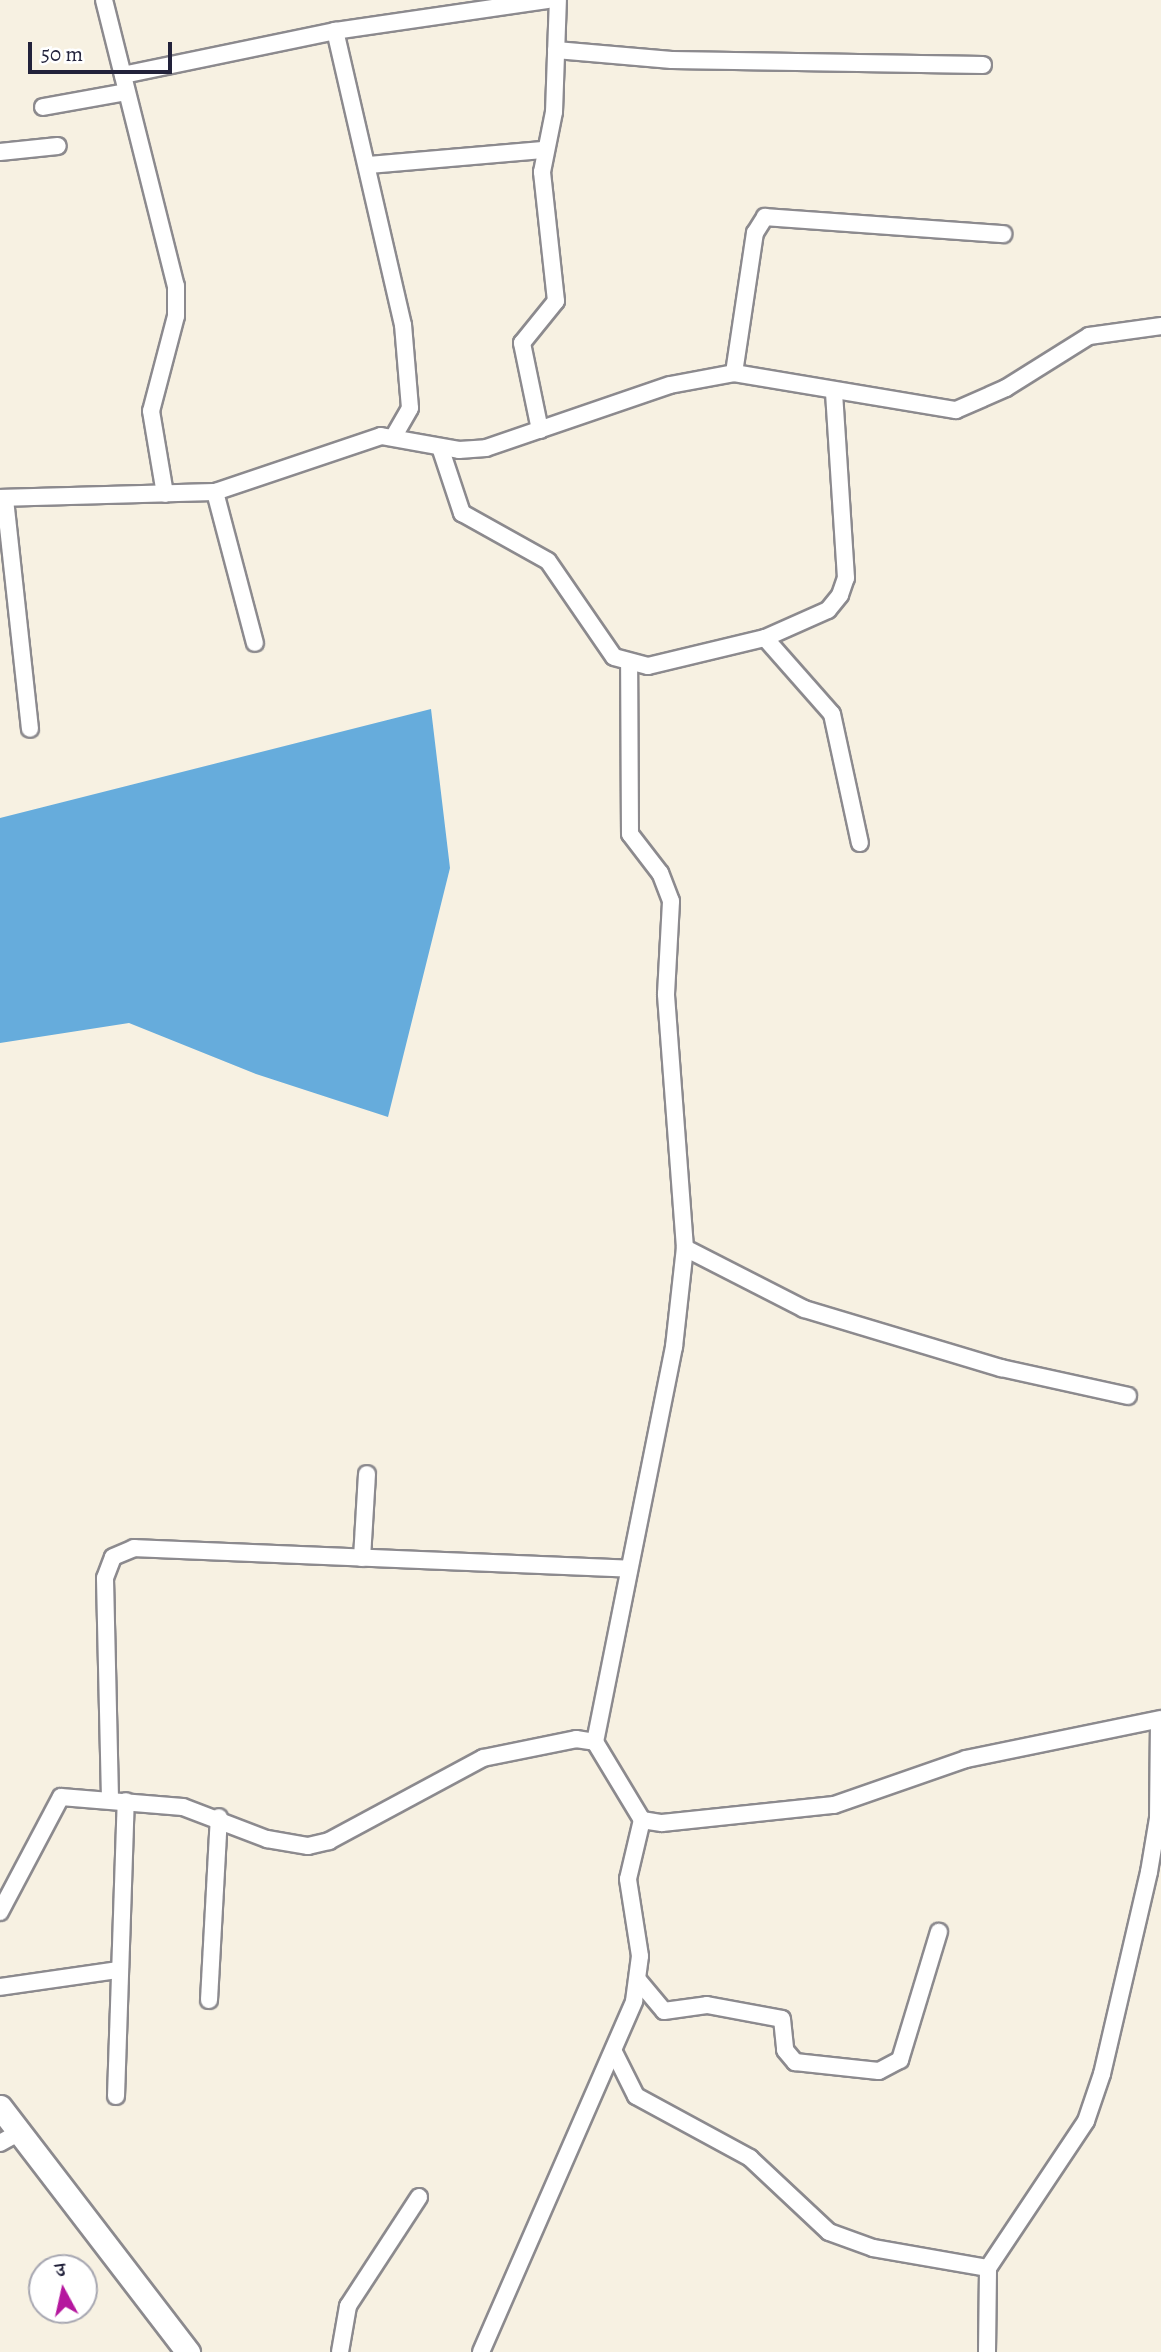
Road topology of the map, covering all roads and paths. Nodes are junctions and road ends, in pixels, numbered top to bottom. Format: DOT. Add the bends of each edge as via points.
graph roads {
  1 [pos="104,0"];
  2 [pos="548,0"];
  3 [pos="558,0"];
  4 [pos="335,32"];
  5 [pos="556,50"];
  6 [pos="983,65"];
  7 [pos="125,84"];
  8 [pos="43,107"];
  9 [pos="58,146"];
  10 [pos="543,150"];
  11 [pos="0,152"];
  12 [pos="368,165"];
  13 [pos="1003,234"];
  14 [pos="1161,326"];
  15 [pos="734,373"];
  16 [pos="834,390"];
  17 [pos="540,430"];
  18 [pos="394,436"];
  19 [pos="440,447"];
  20 [pos="215,492"];
  21 [pos="165,494"];
  22 [pos="3,499"];
  23 [pos="765,638"];
  24 [pos="255,643"];
  25 [pos="629,665"];
  26 [pos="30,729"];
  27 [pos="860,843"];
  28 [pos="685,1248"];
  29 [pos="1128,1396"];
  30 [pos="367,1474"];
  31 [pos="362,1558"];
  32 [pos="629,1569"];
  33 [pos="1160,1719"];
  34 [pos="595,1742"];
  35 [pos="118,1800"];
  36 [pos="219,1817"];
  37 [pos="642,1820"];
  38 [pos="0,1912"];
  39 [pos="939,1932"];
  40 [pos="118,1970"];
  41 [pos="638,1980"];
  42 [pos="0,1987"];
  43 [pos="209,2000"];
  44 [pos="614,2052"];
  45 [pos="116,2095"];
  46 [pos="4,2123"];
  47 [pos="419,2197"];
  48 [pos="988,2268"];
  49 [pos="188,2352"];
  50 [pos="340,2352"];
  51 [pos="481,2352"];
  52 [pos="987,2352"];
  1 -- 7 [label="street"];
  2 -- 4 [label="street"];
  3 -- 5 [label="street"];
  4 -- 7 [label="street"];
  4 -- 12 [label="street"];
  5 -- 6 [label="street" via="672,61"];
  5 -- 10 [label="street" via="552,132"];
  7 -- 8 [label="street"];
  7 -- 21 [label="street" via="176,286 176,316 151,411"];
  9 -- 11 [label="street"];
  10 -- 12 [label="street"];
  10 -- 17 [label="street" via="556,301 523,343"];
  12 -- 18 [label="street" via="403,325 410,408"];
  13 -- 15 [label="street" via="765,217 755,233"];
  14 -- 16 [label="street" via="1089,336 1006,388 956,410"];
  15 -- 16 [label="street"];
  15 -- 17 [label="street" via="670,385"];
  16 -- 23 [label="street" via="846,578 828,610"];
  17 -- 19 [label="street" via="486,448"];
  18 -- 19 [label="street"];
  18 -- 20 [label="street" via="354,441"];
  19 -- 25 [label="street" via="462,513 548,561 614,657"];
  20 -- 21 [label="street"];
  20 -- 24 [label="street"];
  21 -- 22 [label="street"];
  22 -- 26 [label="street"];
  23 -- 25 [label="street"];
  23 -- 27 [label="street" via="832,714"];
  25 -- 28 [label="street" via="630,834 660,873 671,901 666,994"];
  28 -- 29 [label="street" via="766,1293 829,1318 1001,1368"];
  28 -- 32 [label="street" via="674,1347"];
  30 -- 31 [label="street"];
  31 -- 32 [label="street"];
  31 -- 35 [label="street" via="134,1548 113,1557 105,1578"];
  32 -- 34 [label="street"];
  33 -- 37 [label="street" via="966,1759 834,1805"];
  33 -- 48 [label="street" via="1158,1818 1102,2074 1086,2121"];
  34 -- 36 [label="street" via="557,1739 483,1758 329,1841 308,1846 267,1839"];
  34 -- 37 [label="street"];
  35 -- 36 [label="street"];
  35 -- 38 [label="street" via="61,1797 52,1805"];
  35 -- 40 [label="street"];
  36 -- 43 [label="street"];
  37 -- 41 [label="street" via="628,1879"];
  39 -- 41 [label="street" via="900,2060 879,2071 795,2062 785,2050 782,2019 707,2004 664,2011"];
  40 -- 42 [label="street"];
  40 -- 45 [label="street"];
  41 -- 44 [label="street"];
  44 -- 48 [label="street" via="636,2096 757,2164 829,2232 873,2248"];
  44 -- 51 [label="street"];
  46 -- 49 [label="main road"];
  47 -- 50 [label="street" via="348,2306"];
  48 -- 52 [label="street"];
}
